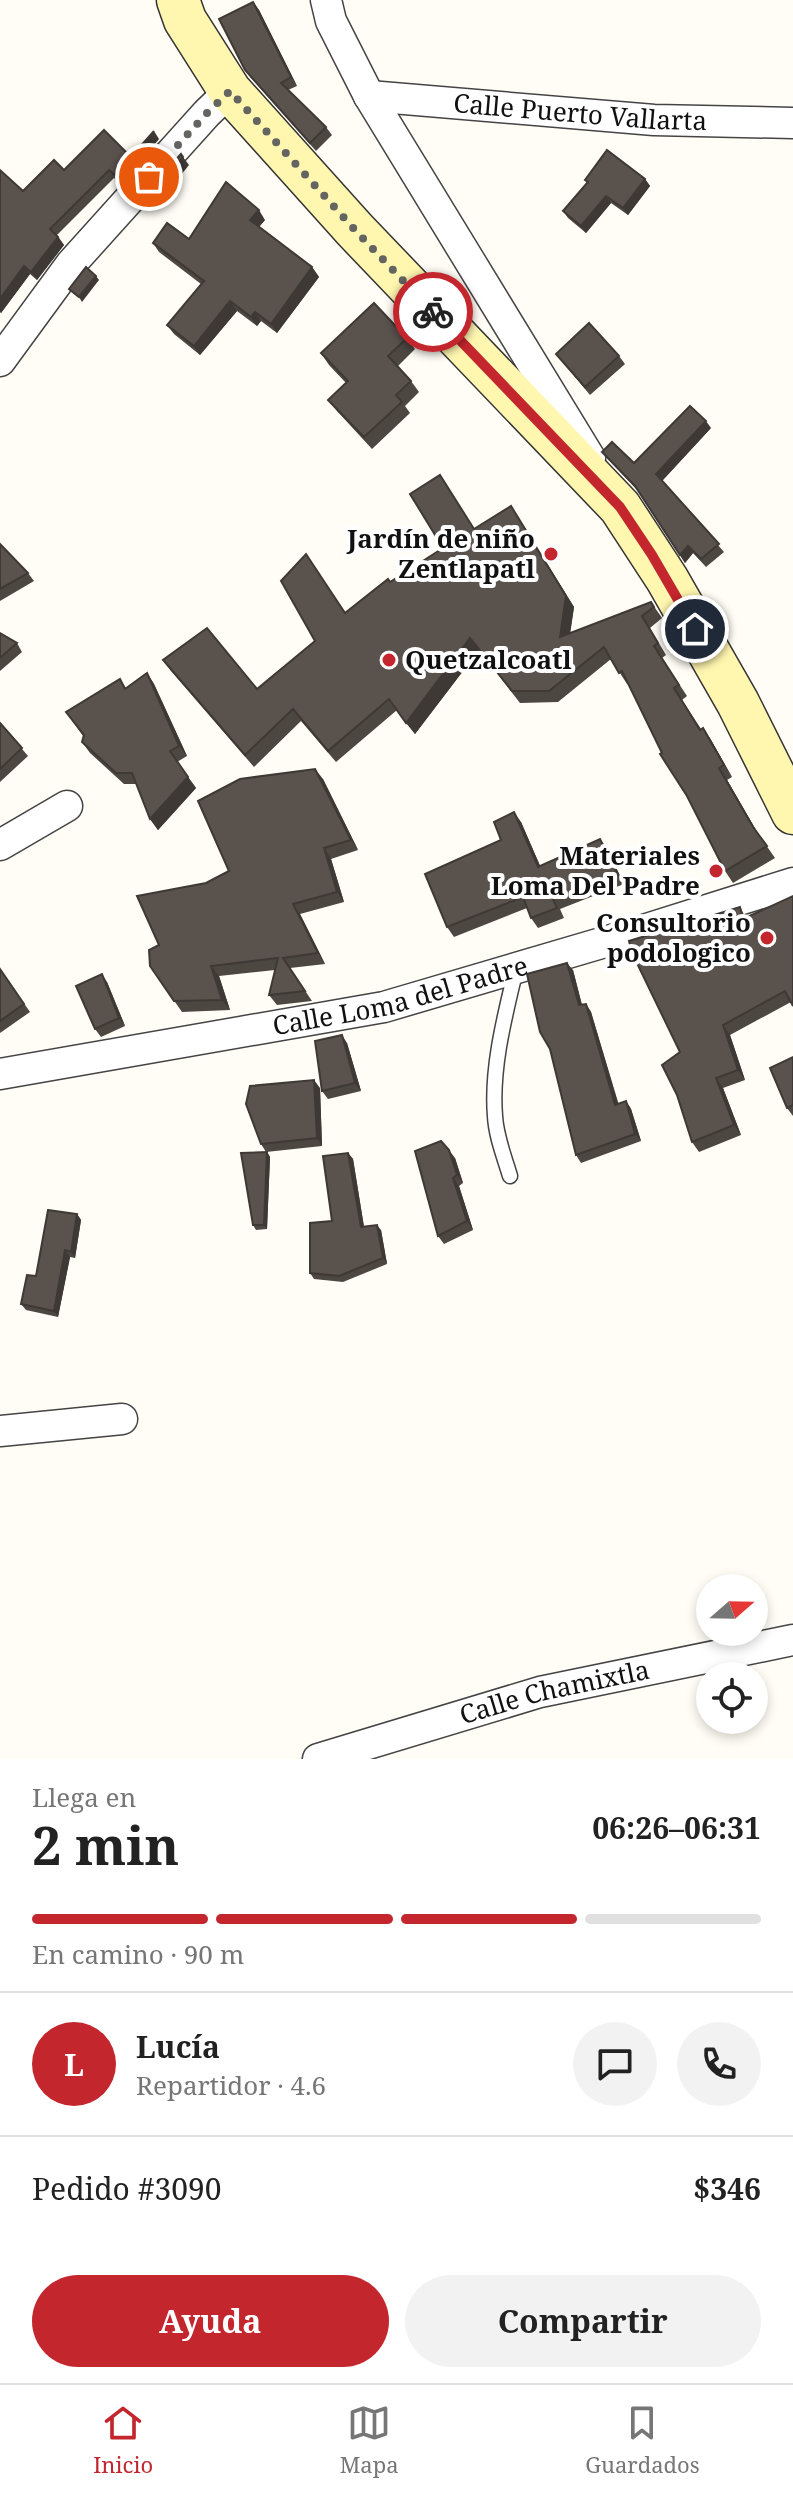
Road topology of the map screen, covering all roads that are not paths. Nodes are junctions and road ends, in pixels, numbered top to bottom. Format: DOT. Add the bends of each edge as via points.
graph roads {
  1 [pos="178,0"];
  2 [pos="326,0"];
  3 [pos="230,91"];
  4 [pos="369,96"];
  5 [pos="793,123"];
  6 [pos="0,361"];
  7 [pos="620,507"];
  8 [pos="67,806"];
  9 [pos="793,813"];
  10 [pos="0,845"];
  11 [pos="793,883"];
  12 [pos="516,969"];
  13 [pos="0,1074"];
  14 [pos="510,1176"];
  15 [pos="122,1419"];
  16 [pos="0,1431"];
  17 [pos="793,1640"];
  18 [pos="318,1759"];
  1 -- 3 [label="main road"];
  2 -- 4 [label="street" via="331,21"];
  3 -- 6 [label="street" via="71,264"];
  3 -- 7 [label="main road"];
  4 -- 5 [label="street, Calle Puerto Vallarta" via="654,120"];
  4 -- 7 [label="street"];
  7 -- 9 [label="main road" via="738,703"];
  8 -- 10 [label="street"];
  11 -- 12 [label="street, Calle Loma del Padre"];
  12 -- 13 [label="street, Calle Loma del Padre" via="384,1007"];
  12 -- 14 [label="lane" via="495,1092 498,1135"];
  15 -- 16 [label="street"];
  17 -- 18 [label="street, Calle Chamixtla" via="540,1692"];
}
